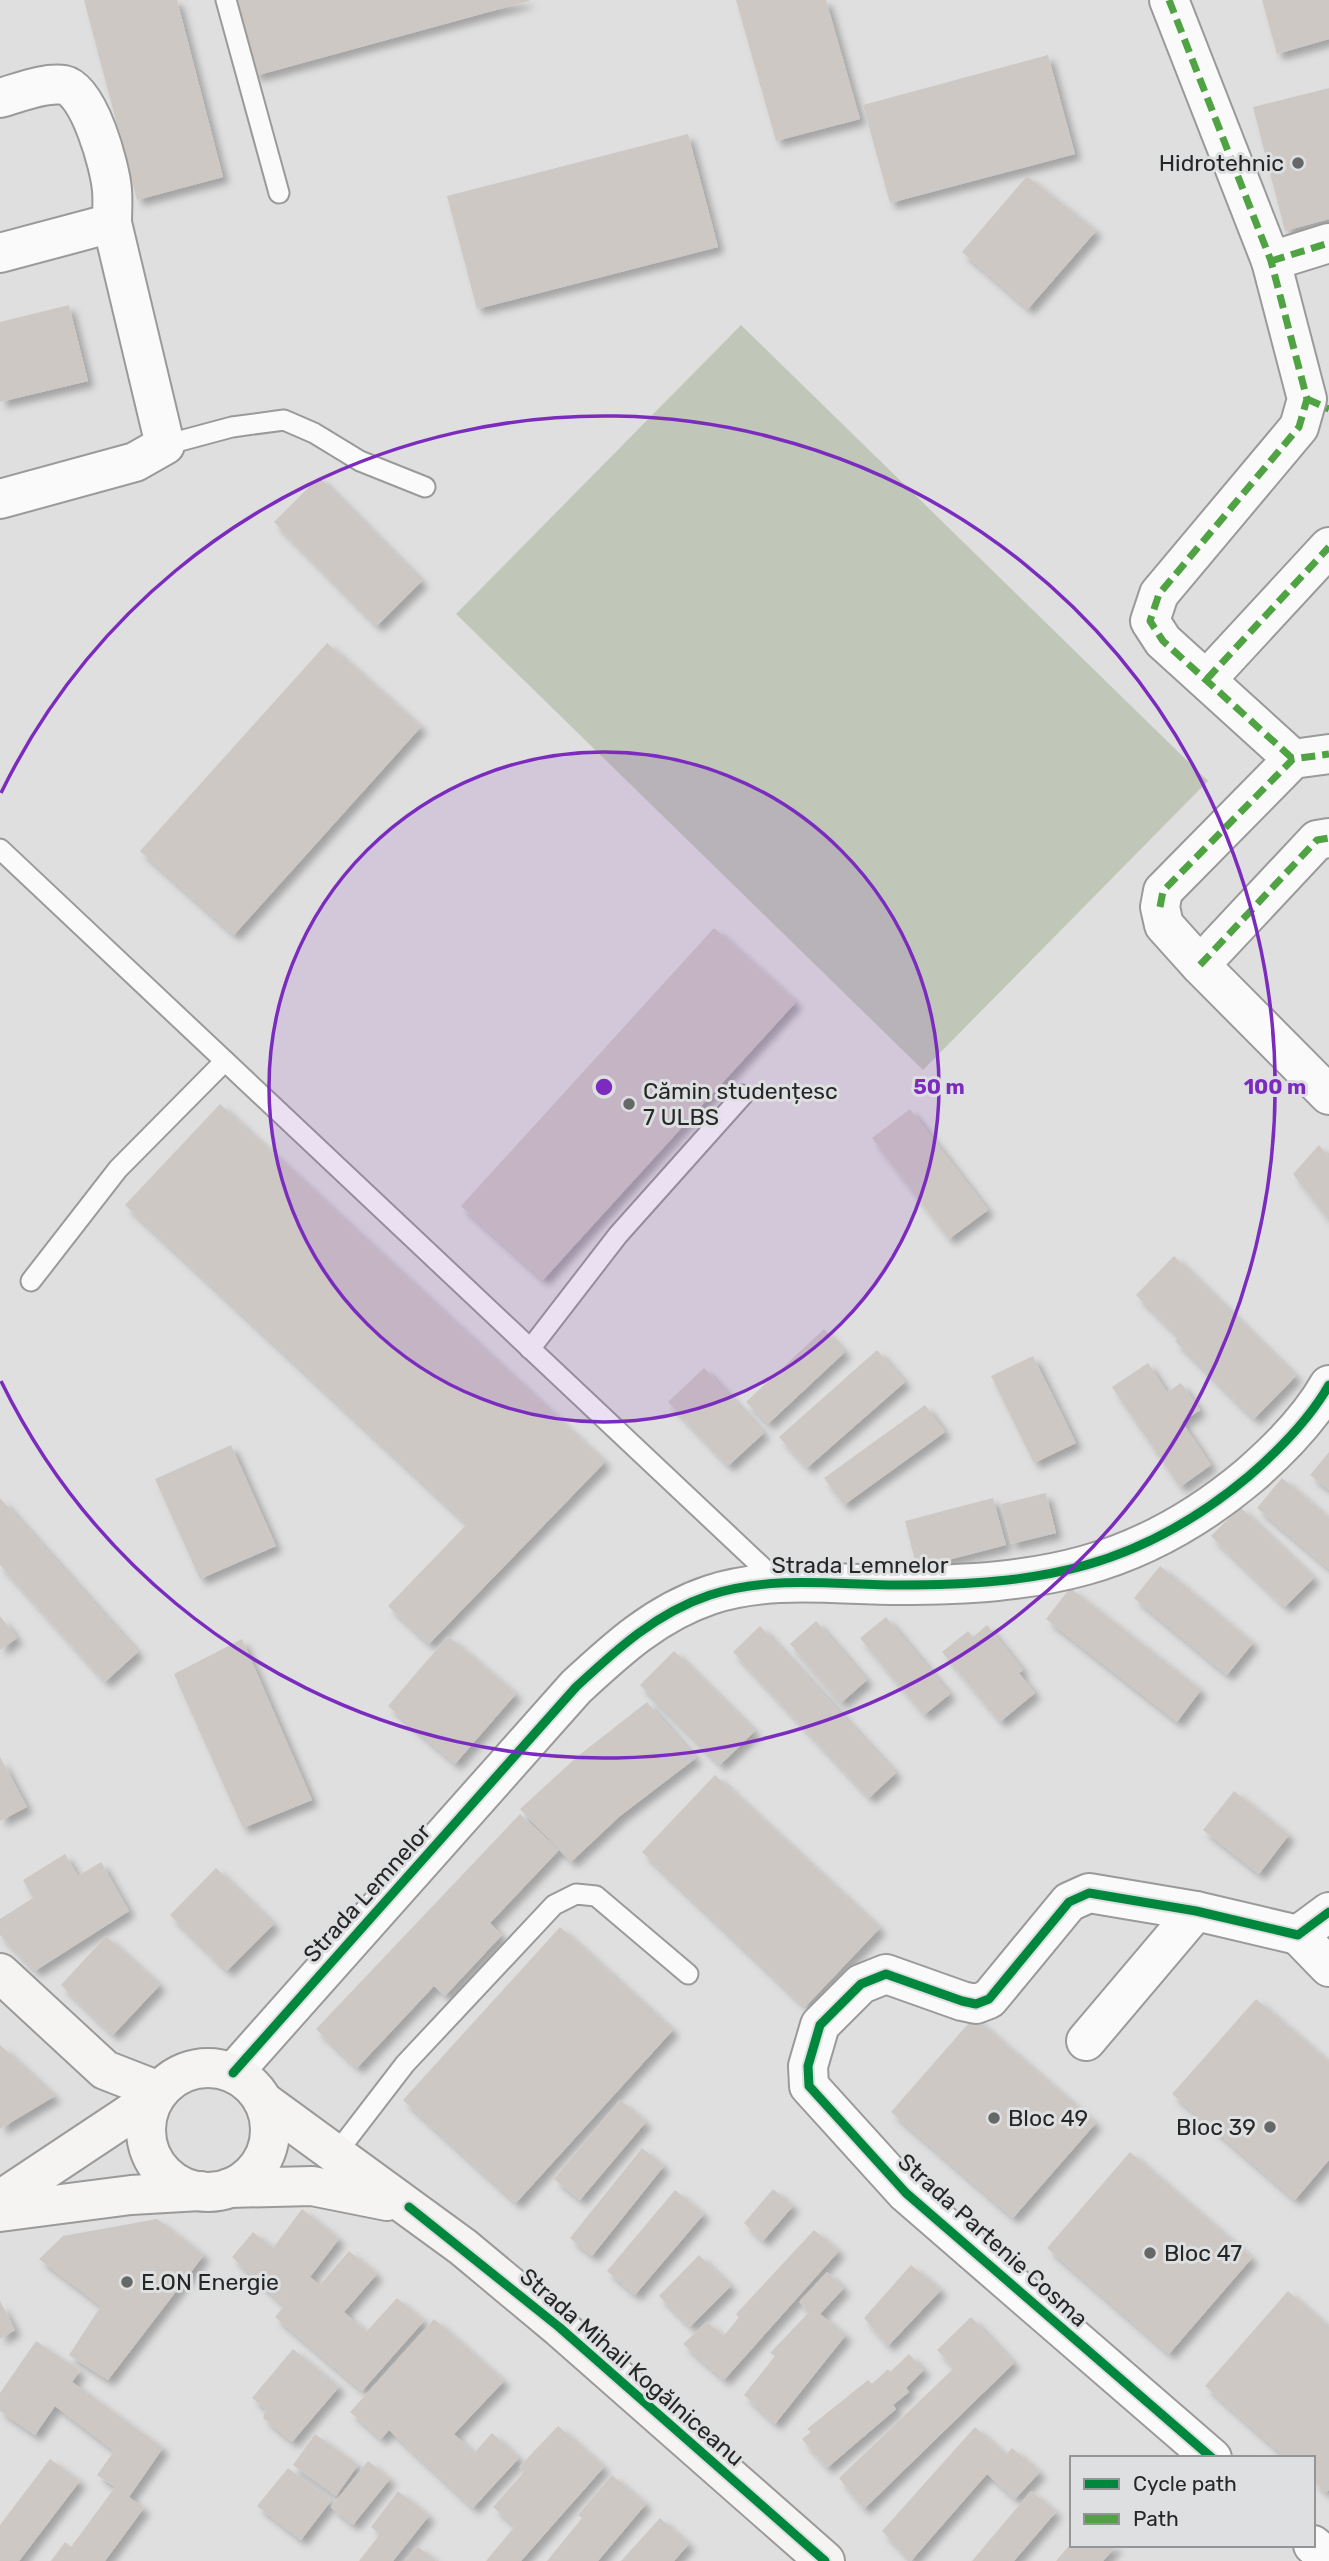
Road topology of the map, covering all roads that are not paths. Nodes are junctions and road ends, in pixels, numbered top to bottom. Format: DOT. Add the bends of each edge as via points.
graph roads {
  1 [pos="226,0"];
  2 [pos="1169,0"];
  3 [pos="0,98"];
  4 [pos="279,193"];
  5 [pos="112,223"];
  6 [pos="1329,243"];
  7 [pos="0,253"];
  8 [pos="1270,261"];
  9 [pos="1318,404"];
  10 [pos="164,445"];
  11 [pos="425,487"];
  12 [pos="0,499"];
  13 [pos="1329,547"];
  14 [pos="1208,679"];
  15 [pos="1311,756"];
  16 [pos="1329,838"];
  17 [pos="0,849"];
  18 [pos="1200,965"];
  19 [pos="225,1061"];
  20 [pos="743,1095"];
  21 [pos="1329,1095"];
  22 [pos="31,1281"];
  23 [pos="530,1349"];
  24 [pos="1329,1385"];
  25 [pos="777,1581"];
  26 [pos="1196,1910"];
  27 [pos="1329,1912"];
  28 [pos="1298,1935"];
  29 [pos="1329,1966"];
  30 [pos="0,1973"];
  31 [pos="688,1974"];
  32 [pos="1086,2041"];
  33 [pos="233,2073"];
  34 [pos="157,2094"];
  35 [pos="263,2101"];
  36 [pos="335,2155"];
  37 [pos="214,2190"];
  38 [pos="0,2200"];
  39 [pos="409,2207"];
  40 [pos="0,2212"];
  41 [pos="1210,2456"];
  42 [pos="1315,2547"];
  43 [pos="1329,2559"];
  44 [pos="825,2561"];
  1 -- 4 [label="lane"];
  2 -- 8 [label="street"];
  3 -- 5 [label="street" via="49,85 65,85 77,92 87,104 112,188"];
  5 -- 7 [label="street"];
  5 -- 10 [label="street"];
  6 -- 8 [label="street"];
  8 -- 9 [label="street"];
  9 -- 14 [label="street" via="1159,594 1150,621 1163,641"];
  10 -- 11 [label="lane" via="232,427 284,420 360,461"];
  10 -- 12 [label="street" via="135,461"];
  13 -- 14 [label="street"];
  14 -- 15 [label="street"];
  15 -- 18 [label="street" via="1163,891 1164,925"];
  16 -- 18 [label="street" via="1317,840"];
  17 -- 19 [label="lane"];
  18 -- 21 [label="street"];
  19 -- 22 [label="lane" via="118,1169"];
  19 -- 23 [label="lane"];
  20 -- 23 [label="lane" via="618,1235"];
  23 -- 25 [label="lane"];
  24 -- 25 [label="street, Strada Lemnelor" via="1278,1451 1221,1499 1171,1531 1110,1560 1052,1576 1011,1581 822,1585"];
  25 -- 33 [label="street, Strada Lemnelor" via="713,1594 674,1608 625,1641 576,1687"];
  26 -- 28 [label="street, Strada Partenie Cosma"];
  26 -- 32 [label="street"];
  26 -- 41 [label="street, Strada Partenie Cosma" via="1089,1893 1069,1902 989,1999 976,2004 886,1974 861,1984 820,2025 808,2066 809,2086 906,2193"];
  27 -- 28 [label="street"];
  28 -- 29 [label="street"];
  30 -- 34 [label="main road" via="106,2070"];
  31 -- 36 [label="lane" via="596,1896 576,1894 554,1905 405,2064"];
  33 -- 34 [label="main road" via="213,2068 192,2070 174,2078"];
  33 -- 35 [label="main road" via="250,2084"];
  34 -- 37 [label="main road" via="146,2126 154,2161 166,2176"];
  34 -- 38 [label="main road"];
  35 -- 36 [label="main road"];
  35 -- 37 [label="main road" via="270,2121 269,2142 261,2162 247,2178"];
  36 -- 39 [label="main road"];
  37 -- 39 [label="main road, Strada Mihail Kogălniceanu" via="313,2186"];
  37 -- 40 [label="main road, Strada Mihail Kogălniceanu" via="131,2194"];
  39 -- 44 [label="main road, Strada Mihail Kogălniceanu" via="559,2327"];
  42 -- 43 [label="street"];
}
